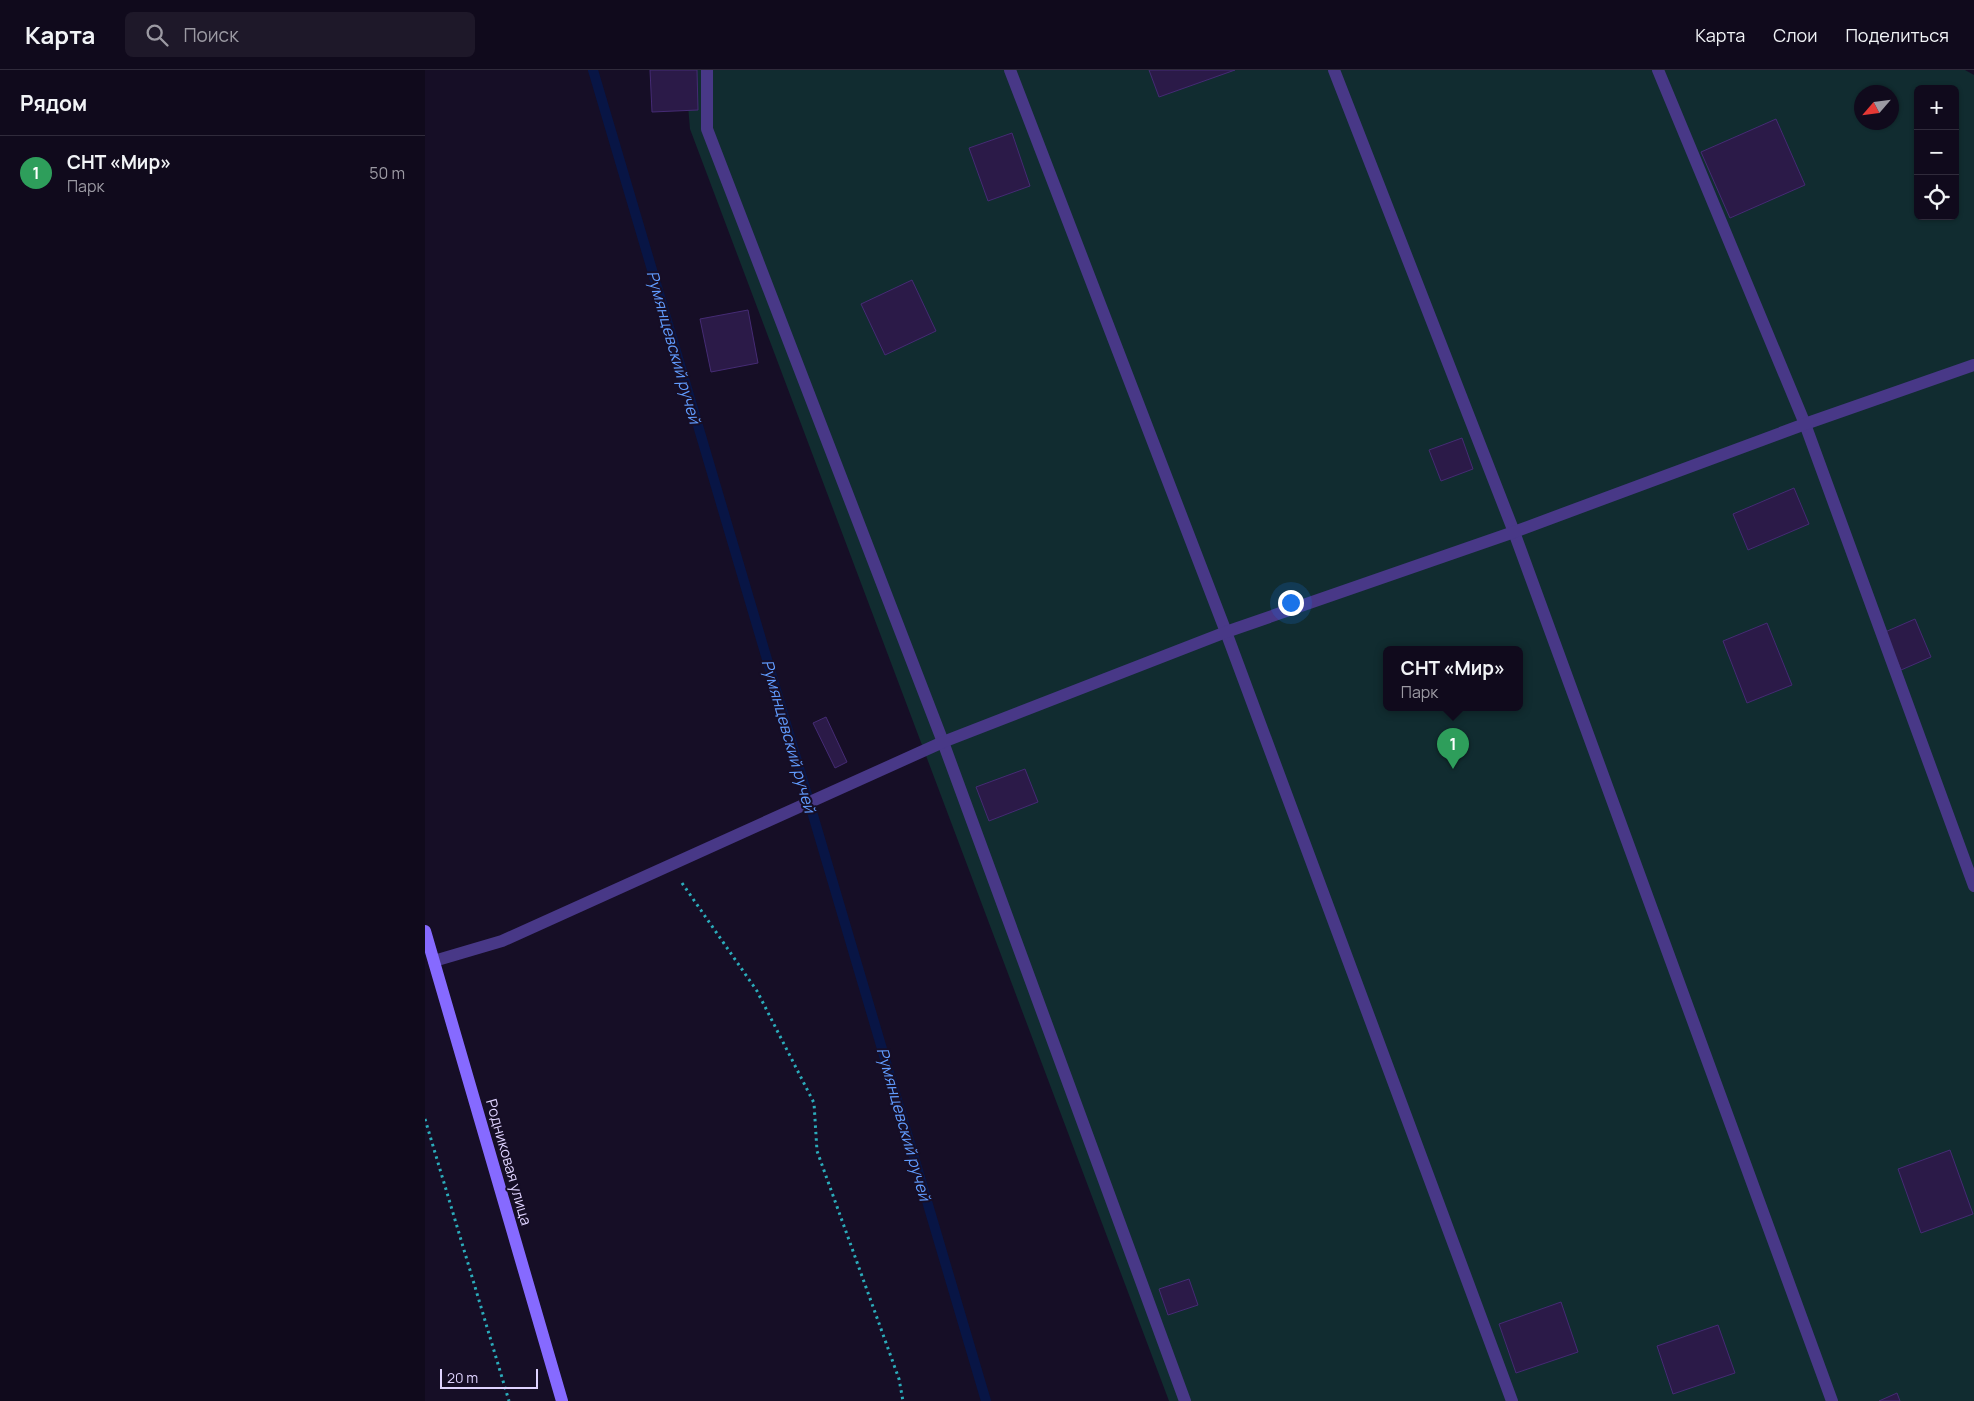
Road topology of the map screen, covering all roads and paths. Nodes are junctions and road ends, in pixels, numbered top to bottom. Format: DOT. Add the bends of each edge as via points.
graph roads {
  1 [pos="707,70"];
  2 [pos="1011,70"];
  3 [pos="1334,70"];
  4 [pos="1658,70"];
  5 [pos="1974,365"];
  6 [pos="1805,424"];
  7 [pos="1514,532"];
  8 [pos="1226,632"];
  9 [pos="943,742"];
  10 [pos="670,865"];
  11 [pos="1974,886"];
  12 [pos="425,931"];
  13 [pos="433,961"];
  14 [pos="425,1119"];
  15 [pos="509,1401"];
  16 [pos="562,1401"];
  17 [pos="903,1401"];
  18 [pos="1185,1401"];
  19 [pos="1512,1401"];
  20 [pos="1832,1401"];
  1 -- 9 [label="lane" via="707,129"];
  2 -- 8 [label="lane"];
  3 -- 7 [label="lane"];
  4 -- 6 [label="lane"];
  5 -- 6 [label="lane"];
  6 -- 7 [label="lane"];
  6 -- 11 [label="lane"];
  7 -- 8 [label="lane"];
  7 -- 20 [label="lane"];
  8 -- 9 [label="lane"];
  8 -- 19 [label="lane"];
  9 -- 10 [label="lane"];
  9 -- 18 [label="lane"];
  10 -- 13 [label="lane" via="502,942"];
  10 -- 17 [label="path" via="757,991 814,1103 817,1151 899,1378"];
  12 -- 13 [label="main road, Родниковая улица"];
  13 -- 16 [label="main road, Родниковая улица"];
  14 -- 15 [label="path"];
}
